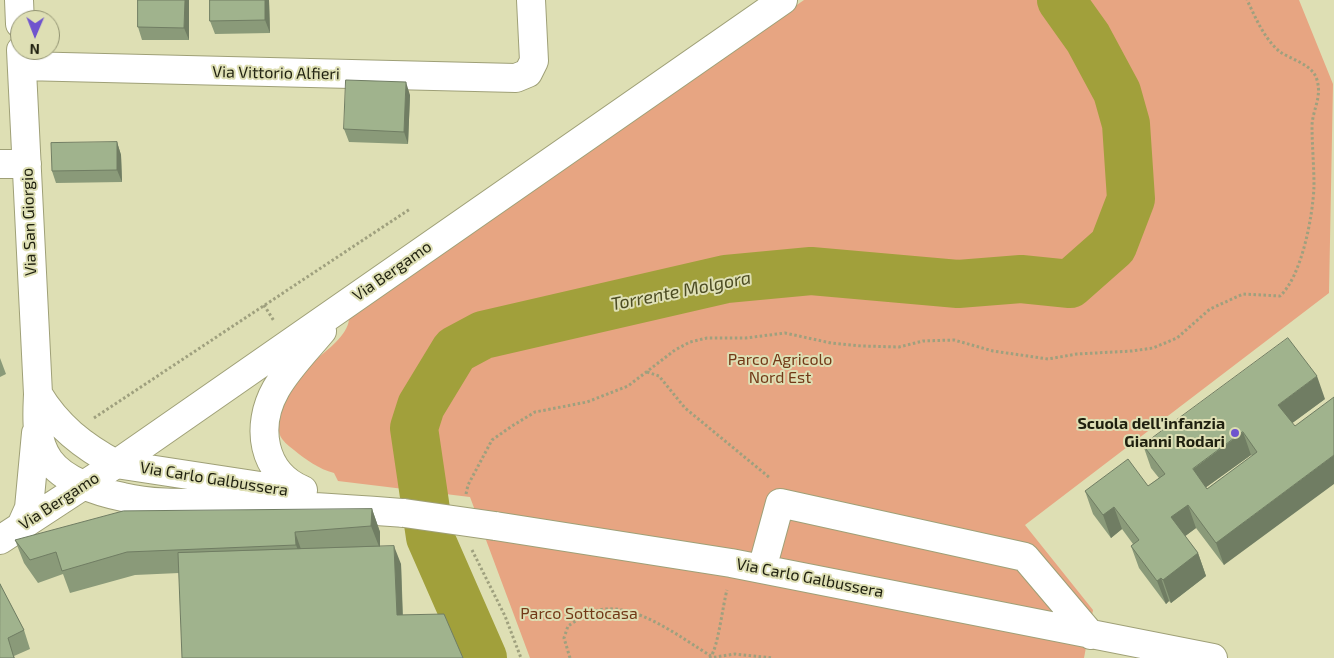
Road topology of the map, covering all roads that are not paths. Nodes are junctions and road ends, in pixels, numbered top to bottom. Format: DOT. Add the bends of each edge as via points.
graph roads {
  1 [pos="531,0"];
  2 [pos="783,0"];
  3 [pos="22,60"];
  4 [pos="60,60"];
  5 [pos="0,164"];
  6 [pos="27,164"];
  7 [pos="341,307"];
  8 [pos="38,394"];
  9 [pos="36,424"];
  10 [pos="116,464"];
  11 [pos="83,484"];
  12 [pos="312,494"];
  13 [pos="239,503"];
  14 [pos="404,513"];
  15 [pos="106,520"];
  16 [pos="11,533"];
  17 [pos="52,534"];
  18 [pos="0,550"];
  19 [pos="762,569"];
  20 [pos="1091,635"];
  21 [pos="1214,658"];
  1 -- 4 [label="street, Via Vittorio Alfieri" via="534,61 528,73 516,78"];
  2 -- 7 [label="street, Via Bergamo"];
  3 -- 6 [label="street, Via San Giorgio"];
  5 -- 6 [label="street"];
  6 -- 8 [label="street, Via San Giorgio"];
  7 -- 10 [label="street, Via Bergamo"];
  7 -- 12 [label="street, Via Carlo Galbussera" via="276,388 266,419 266,447 274,469 289,483"];
  8 -- 9 [label="street, Via San Giorgio"];
  8 -- 10 [label="street" via="55,419 76,439"];
  9 -- 11 [label="street, Via San Giorgio" via="50,461"];
  9 -- 16 [label="street, Via San Giorgio" via="29,508"];
  10 -- 11 [label="street, Via Bergamo"];
  10 -- 12 [label="street, Via Carlo Galbussera"];
  11 -- 13 [label="street, Via Carlo Galbussera" via="124,498"];
  11 -- 16 [label="street, Via Bergamo"];
  12 -- 14 [label="street, Via Carlo Galbussera"];
  13 -- 14 [label="street, Via Carlo Galbussera"];
  13 -- 15 [label="street, Via Carlo Galbussera"];
  14 -- 19 [label="street, Via Carlo Galbussera, bridge"];
  17 -- 18 [label="street"];
  19 -- 20 [label="street, Via Carlo Galbussera"];
  19 -- 20 [label="street" via="780,503 1025,557"];
  20 -- 21 [label="street, Via Carlo Galbussera"];
}
